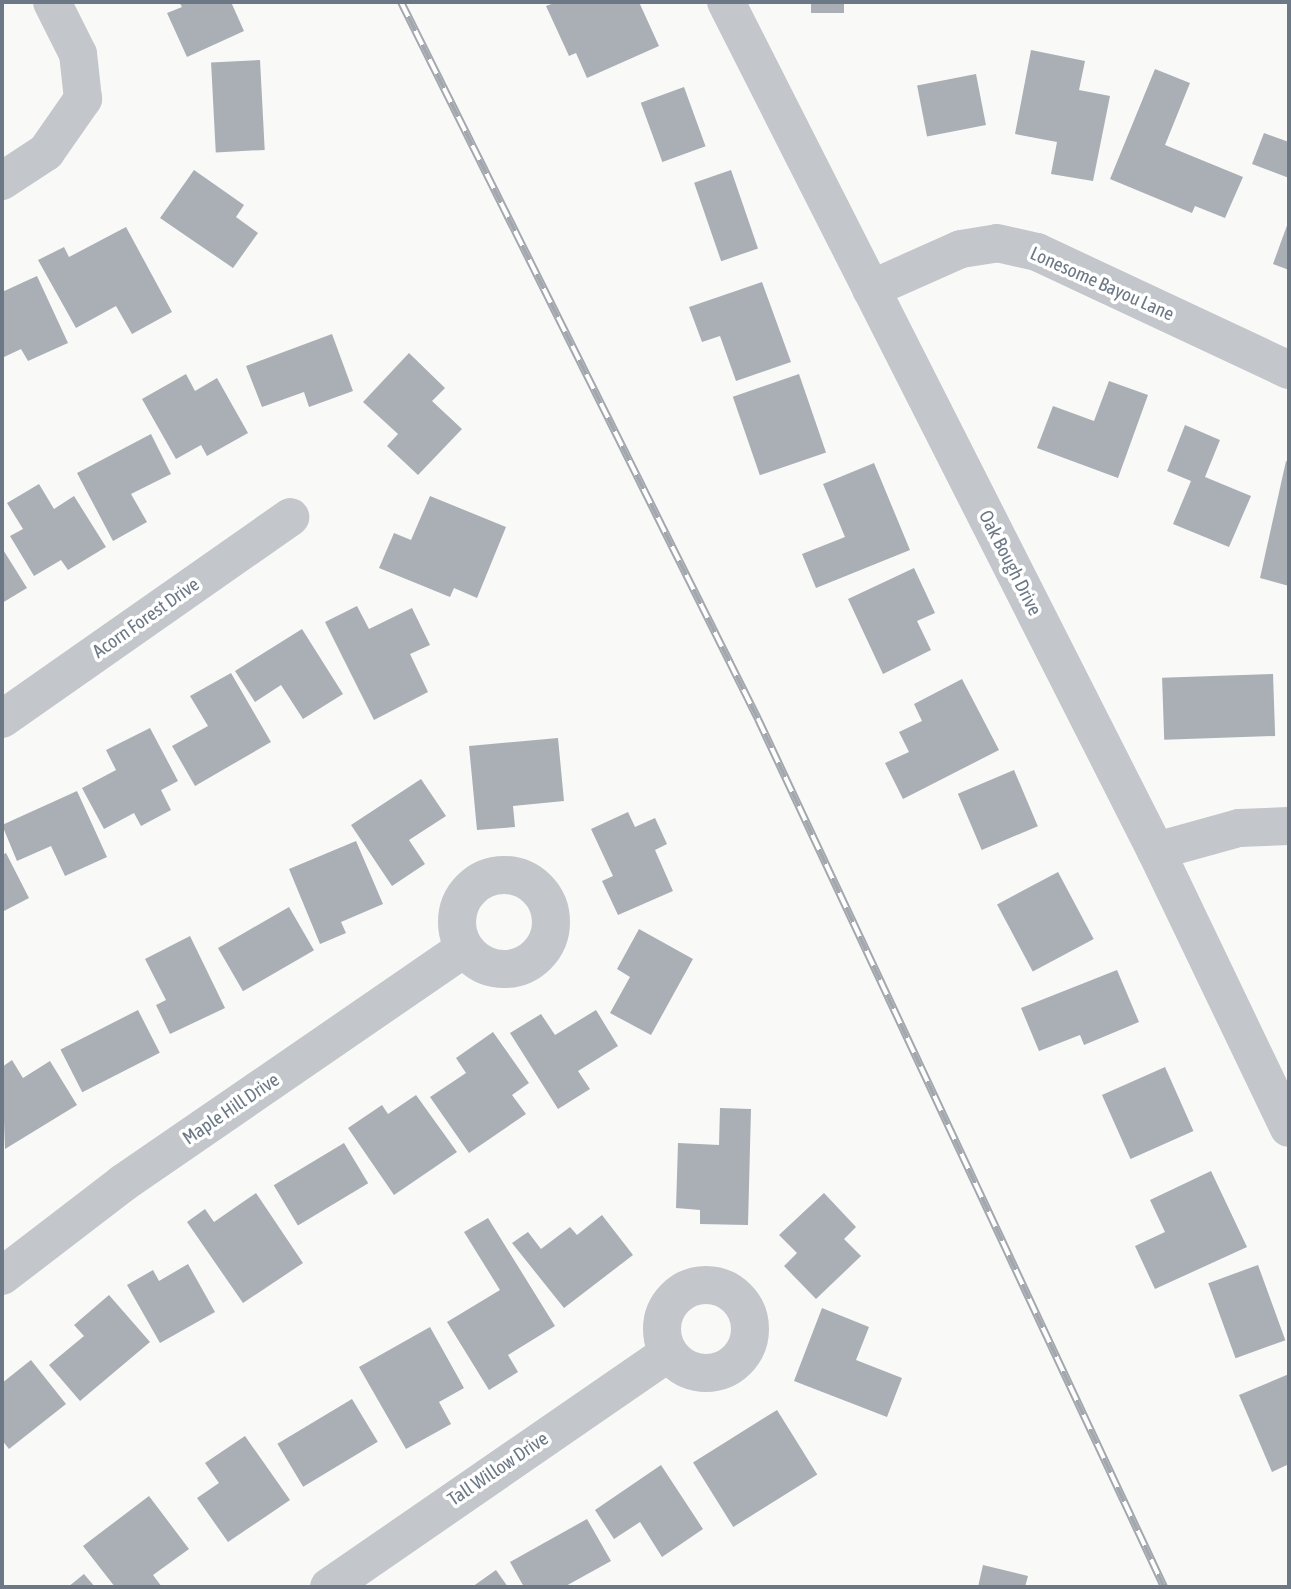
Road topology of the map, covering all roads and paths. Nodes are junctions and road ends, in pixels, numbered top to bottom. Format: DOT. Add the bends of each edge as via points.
graph roads {
  1 [pos="52,2"];
  2 [pos="726,2"];
  3 [pos="2,181"];
  4 [pos="871,289"];
  5 [pos="1289,370"];
  6 [pos="290,517"];
  7 [pos="2,719"];
  8 [pos="1289,826"];
  9 [pos="1156,851"];
  10 [pos="464,949"];
  11 [pos="1289,1128"];
  12 [pos="2,1276"];
  13 [pos="668,1353"];
  14 [pos="329,1587"];
  1 -- 3 [label="street" via="78,54 83,99 46,152"];
  2 -- 4 [label="street, Oak Bough Drive"];
  4 -- 5 [label="street, Lonesome Bayou Lane" via="961,249 997,243 1037,252"];
  4 -- 9 [label="street, Oak Bough Drive"];
  6 -- 7 [label="street, Acorn Forest Drive"];
  8 -- 9 [label="street" via="1240,828"];
  9 -- 11 [label="street, Oak Bough Drive"];
  10 -- 12 [label="street, Maple Hill Drive" via="123,1183"];
  13 -- 14 [label="street, Tall Willow Drive"];
}
